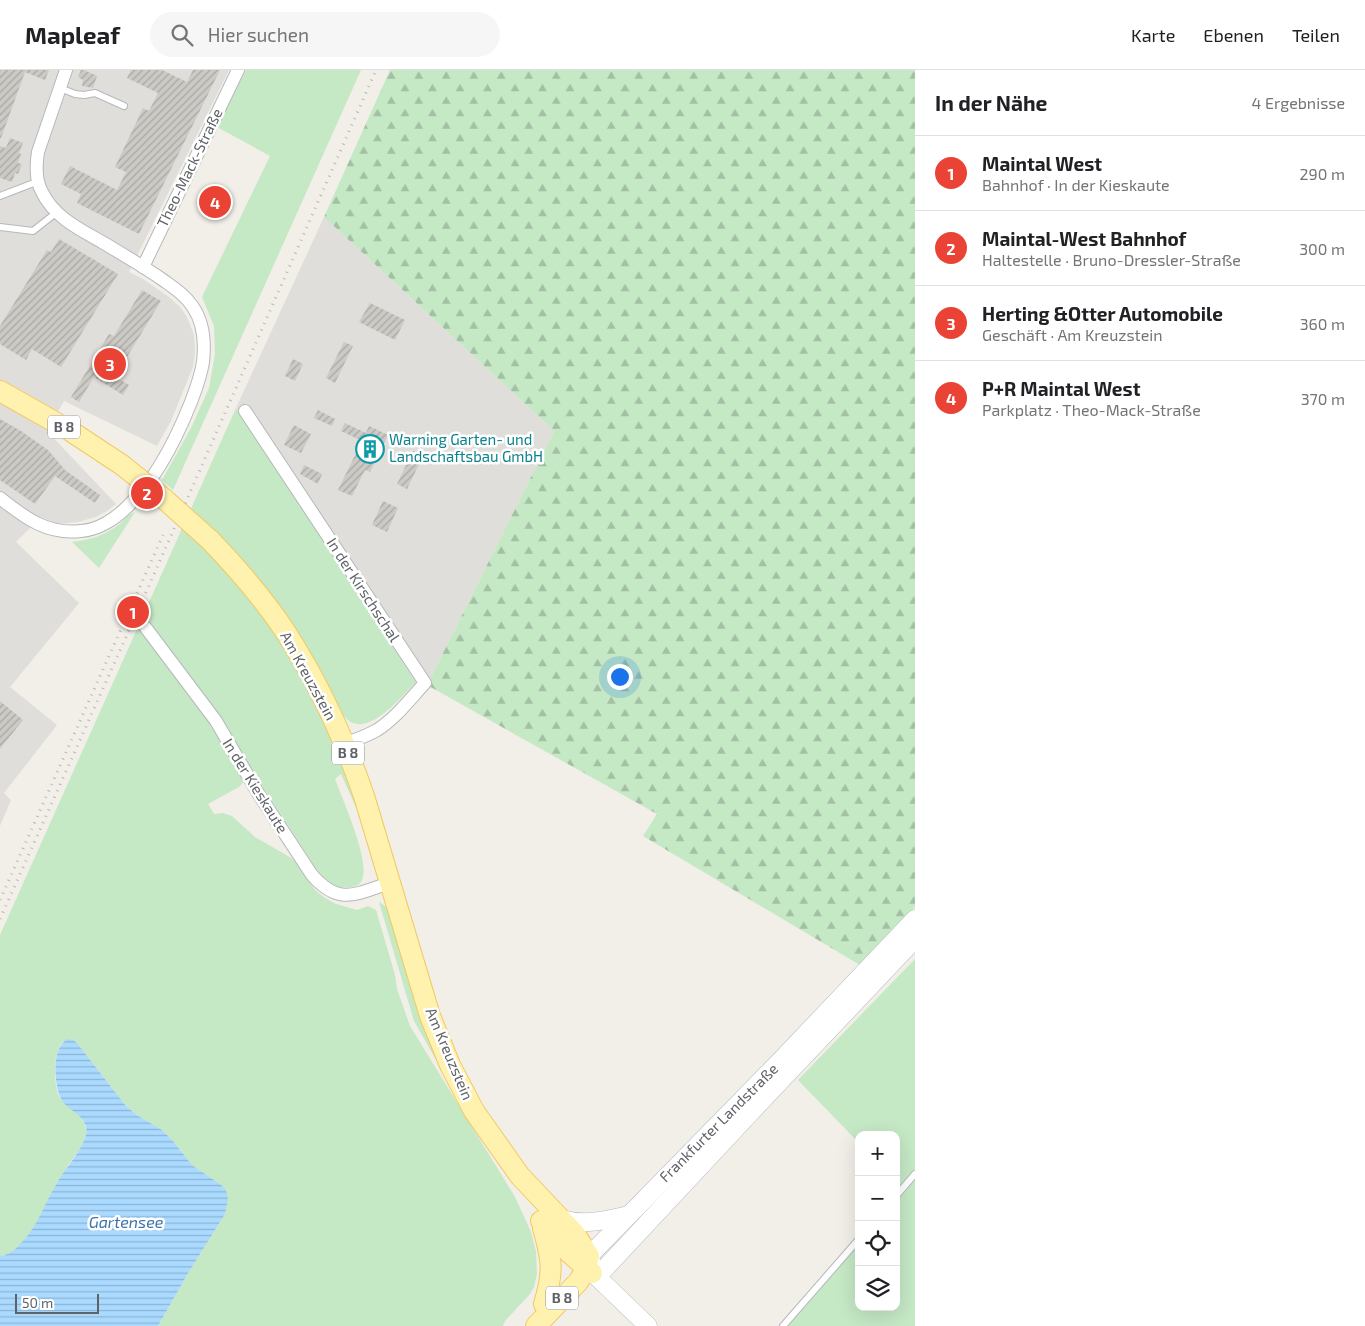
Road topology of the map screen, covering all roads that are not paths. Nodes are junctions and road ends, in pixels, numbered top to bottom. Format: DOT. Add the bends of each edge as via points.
graph roads {
  1 [pos="66,70"];
  2 [pos="238,70"];
  3 [pos="60,88"];
  4 [pos="124,106"];
  5 [pos="39,182"];
  6 [pos="0,196"];
  7 [pos="57,212"];
  8 [pos="0,227"];
  9 [pos="143,267"];
  10 [pos="0,391"];
  11 [pos="245,411"];
  12 [pos="2,503"];
  13 [pos="146,628"];
  14 [pos="344,744"];
  15 [pos="390,883"];
  16 [pos="915,919"];
  17 [pos="915,939"];
  18 [pos="915,1174"];
  19 [pos="520,1176"];
  20 [pos="900,1191"];
  21 [pos="629,1214"];
  22 [pos="562,1219"];
  23 [pos="541,1221"];
  24 [pos="855,1244"];
  25 [pos="591,1270"];
  26 [pos="544,1304"];
  27 [pos="522,1326"];
  28 [pos="536,1326"];
  29 [pos="551,1326"];
  30 [pos="648,1326"];
  31 [pos="783,1326"];
  1 -- 3 [label="street"];
  2 -- 9 [label="street, Theo-Mack-Straße"];
  3 -- 4 [label="lane" via="75,94 95,93"];
  3 -- 5 [label="street" via="38,152"];
  5 -- 6 [label="lane"];
  5 -- 7 [label="street"];
  7 -- 8 [label="lane" via="33,231"];
  7 -- 9 [label="street"];
  9 -- 12 [label="street" via="187,299 199,318 204,338 203,363 194,393 170,449 125,510 91,529 61,532 46,528"];
  10 -- 14 [label="main road, Am Kreuzstein / B 8, bridge" via="122,465 210,540 233,564 285,632 312,676"];
  11 -- 14 [label="street, In der Kirschschal" via="425,683 382,726"];
  13 -- 15 [label="street, In der Kieskaute" via="216,722 258,793 319,883 330,892 342,895"];
  14 -- 15 [label="main road, Am Kreuzstein / B 8" via="364,796"];
  15 -- 19 [label="main road, Am Kreuzstein / B 8" via="430,1016 450,1065 474,1112"];
  16 -- 21 [label="main road, Frankfurter Landstraße"];
  17 -- 25 [label="main road, Frankfurter Landstraße" via="752,1111"];
  18 -- 20 [label="lane"];
  19 -- 22 [label="main road, Am Kreuzstein / B 8"];
  19 -- 23 [label="main road, Am Kreuzstein"];
  21 -- 22 [label="main road" via="588,1223"];
  21 -- 25 [label="main road, Frankfurter Landstraße"];
  22 -- 25 [label="main road, B 8" via="575,1234"];
  23 -- 25 [label="main road" via="564,1248"];
  23 -- 26 [label="main road, Am Kreuzstein" via="551,1260 550,1283"];
  24 -- 31 [label="lane"];
  25 -- 26 [label="main road, Frankfurter Landstraße"];
  25 -- 28 [label="main road, B 8"];
  25 -- 29 [label="main road, Frankfurter Landstraße / B 8"];
  25 -- 30 [label="main road"];
  26 -- 27 [label="main road, Frankfurter Landstraße / B 8"];
}
